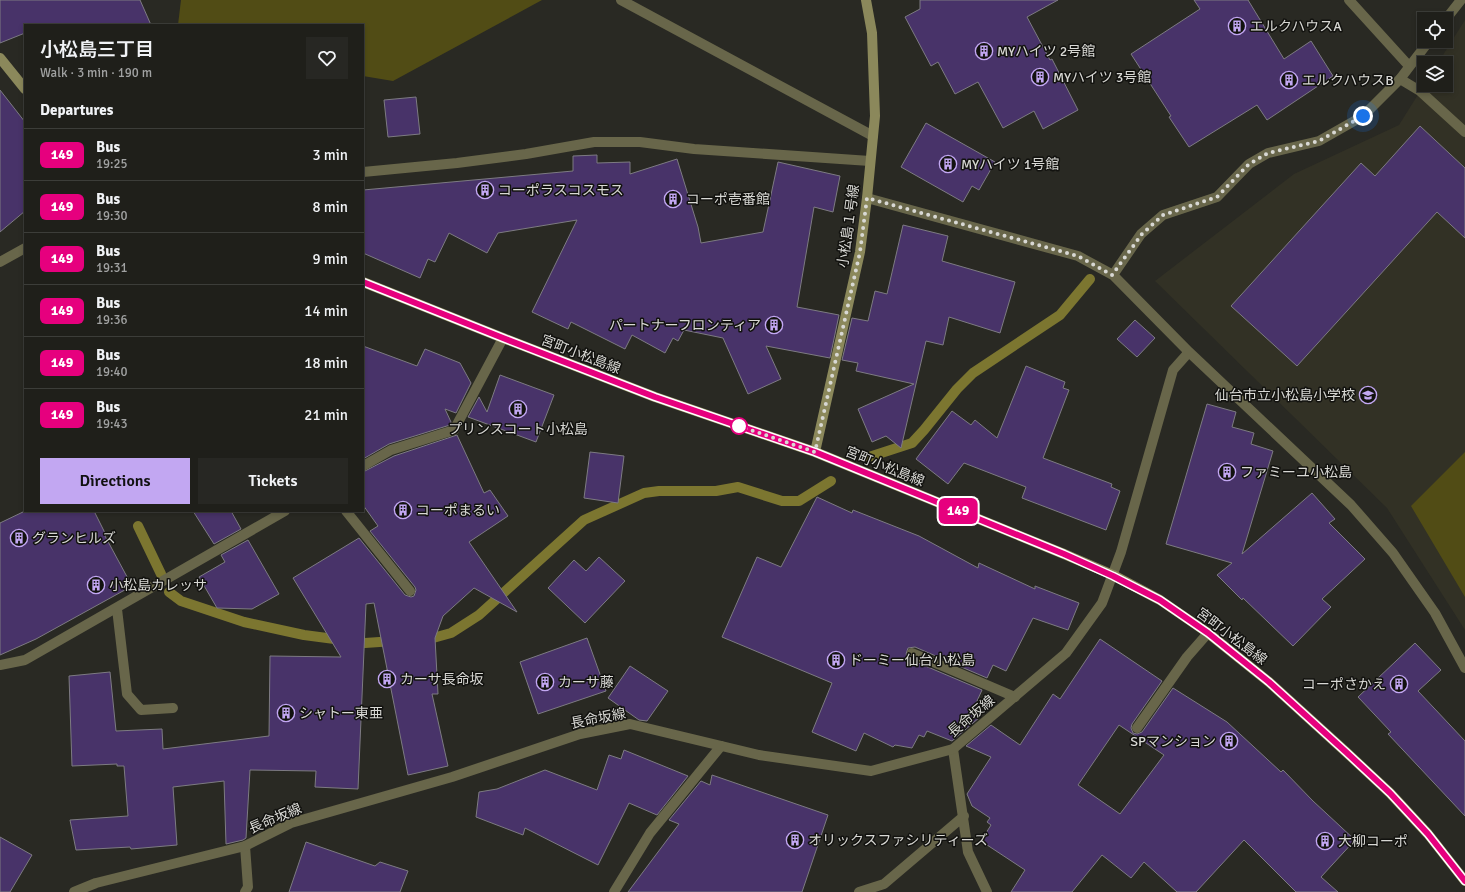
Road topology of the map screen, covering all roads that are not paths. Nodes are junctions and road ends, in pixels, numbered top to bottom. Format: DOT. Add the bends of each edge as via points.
graph roads {
  1 [pos="621,0"];
  2 [pos="866,0"];
  3 [pos="1349,0"];
  4 [pos="1461,0"];
  5 [pos="1452,12"];
  6 [pos="1423,48"];
  7 [pos="0,58"];
  8 [pos="1409,66"];
  9 [pos="1400,78"];
  10 [pos="24,88"];
  11 [pos="1465,132"];
  12 [pos="873,136"];
  13 [pos="870,161"];
  14 [pos="364,172"];
  15 [pos="867,198"];
  16 [pos="24,249"];
  17 [pos="0,262"];
  18 [pos="1112,275"];
  19 [pos="364,282"];
  20 [pos="503,338"];
  21 [pos="1189,352"];
  22 [pos="815,452"];
  23 [pos="364,465"];
  24 [pos="283,512"];
  25 [pos="347,512"];
  26 [pos="1113,576"];
  27 [pos="410,591"];
  28 [pos="117,609"];
  29 [pos="1208,633"];
  30 [pos="912,653"];
  31 [pos="0,665"];
  32 [pos="1465,668"];
  33 [pos="1015,697"];
  34 [pos="173,708"];
  35 [pos="1137,728"];
  36 [pos="721,746"];
  37 [pos="954,749"];
  38 [pos="964,816"];
  39 [pos="244,846"];
  40 [pos="1465,881"];
  41 [pos="74,892"];
  42 [pos="245,892"];
  43 [pos="614,892"];
  44 [pos="859,892"];
  45 [pos="987,892"];
  1 -- 12 [label="street"];
  2 -- 12 [label="street, 小松島１号線" via="872,33 875,116"];
  3 -- 8 [label="street"];
  4 -- 5 [label="street"];
  6 -- 8 [label="street"];
  7 -- 10 [label="street"];
  8 -- 9 [label="street"];
  9 -- 11 [label="street" via="1420,91"];
  9 -- 18 [label="street" via="1363,116 1351,123 1319,141 1268,153 1249,164 1217,197 1163,215 1142,234"];
  12 -- 13 [label="street, 小松島１号線"];
  13 -- 14 [label="street" via="694,149 640,142 594,142 503,157"];
  13 -- 15 [label="street, 小松島１号線"];
  15 -- 18 [label="street" via="1078,256"];
  15 -- 22 [label="street, 小松島１号線" via="860,252"];
  16 -- 17 [label="street"];
  18 -- 21 [label="street"];
  19 -- 20 [label="street, 宮町小松島線"];
  20 -- 22 [label="street, 宮町小松島線" via="655,397"];
  20 -- 23 [label="street" via="454,430 392,450"];
  21 -- 26 [label="street, 長命坂線" via="1173,370"];
  21 -- 32 [label="street" via="1351,505 1388,547 1435,613"];
  22 -- 26 [label="street, 宮町小松島線"];
  24 -- 28 [label="street"];
  25 -- 27 [label="street"];
  26 -- 29 [label="street, 宮町小松島線" via="1160,600"];
  26 -- 33 [label="street, 長命坂線" via="1102,603 1066,653"];
  28 -- 31 [label="street" via="25,660"];
  28 -- 34 [label="street" via="127,694 141,710"];
  29 -- 35 [label="street" via="1187,657"];
  29 -- 40 [label="street, 宮町小松島線" via="1269,682 1390,793 1428,834"];
  30 -- 33 [label="street"];
  33 -- 37 [label="street, 長命坂線"];
  36 -- 37 [label="street, 長命坂線" via="759,755 871,771"];
  36 -- 39 [label="street, 長命坂線" via="630,724 580,734 452,777 291,823"];
  36 -- 43 [label="street" via="650,833"];
  37 -- 38 [label="street"];
  38 -- 44 [label="street" via="884,884"];
  38 -- 45 [label="street" via="968,852"];
  39 -- 41 [label="street, 長命坂線" via="96,883"];
  39 -- 42 [label="street" via="248,887"];
}
